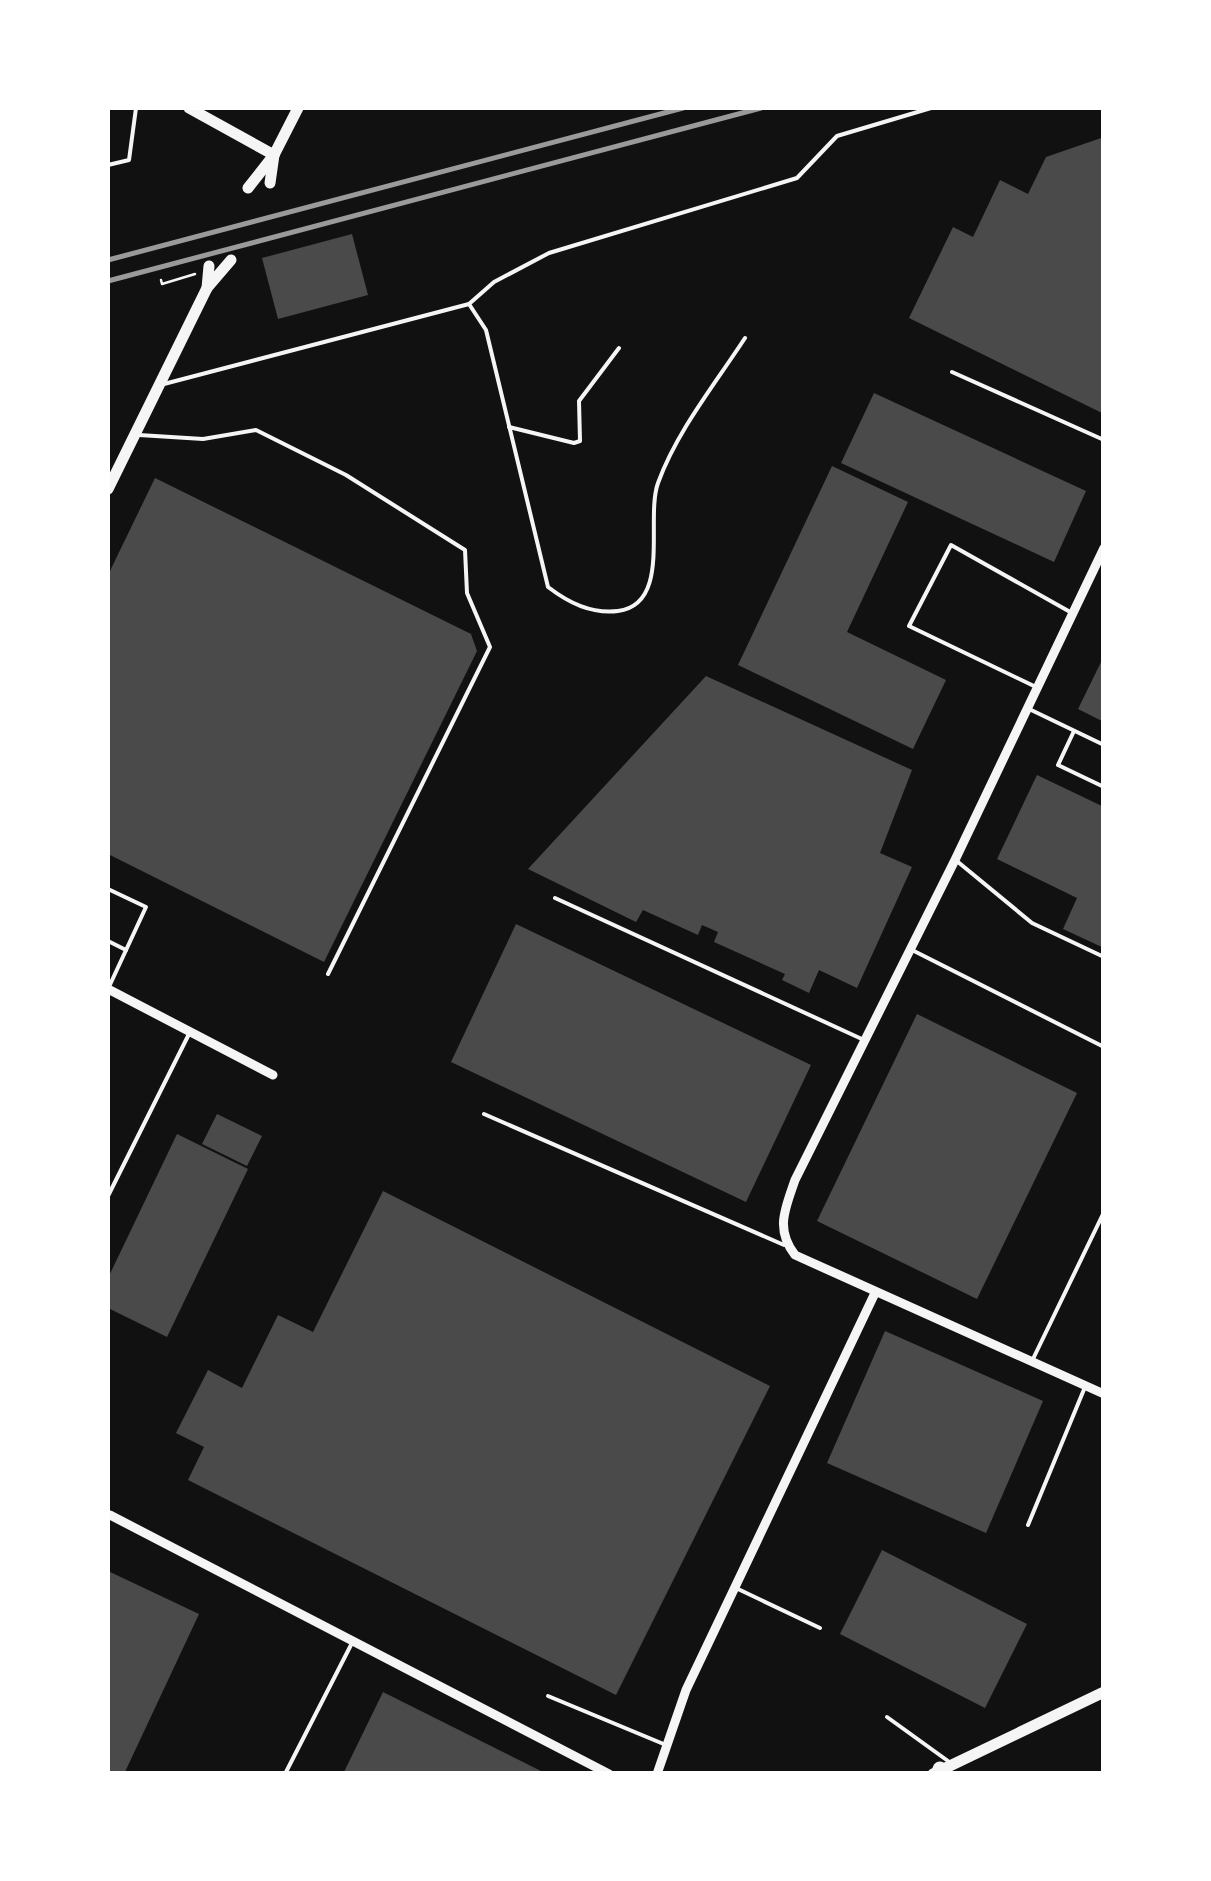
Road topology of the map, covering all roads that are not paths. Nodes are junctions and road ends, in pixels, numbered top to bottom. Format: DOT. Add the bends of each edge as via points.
graph roads {
  1 [pos="136,108"];
  2 [pos="189,108"];
  3 [pos="298,108"];
  4 [pos="931,108"];
  5 [pos="274,155"];
  6 [pos="108,165"];
  7 [pos="270,183"];
  8 [pos="248,188"];
  9 [pos="230,260"];
  10 [pos="209,266"];
  11 [pos="207,288"];
  12 [pos="468,304"];
  13 [pos="745,338"];
  14 [pos="619,348"];
  15 [pos="952,372"];
  16 [pos="159,385"];
  17 [pos="510,427"];
  18 [pos="134,434"];
  19 [pos="1104,440"];
  20 [pos="108,488"];
  21 [pos="1104,548"];
  22 [pos="1072,614"];
  23 [pos="1036,687"];
  24 [pos="1026,708"];
  25 [pos="1074,731"];
  26 [pos="1104,745"];
  27 [pos="1104,787"];
  28 [pos="955,860"];
  29 [pos="108,888"];
  30 [pos="555,898"];
  31 [pos="108,941"];
  32 [pos="910,949"];
  33 [pos="126,950"];
  34 [pos="1104,956"];
  35 [pos="328,974"];
  36 [pos="108,989"];
  37 [pos="190,1032"];
  38 [pos="864,1040"];
  39 [pos="1104,1047"];
  40 [pos="273,1075"];
  41 [pos="484,1114"];
  42 [pos="108,1196"];
  43 [pos="1104,1212"];
  44 [pos="788,1247"];
  45 [pos="875,1293"];
  46 [pos="1032,1363"];
  47 [pos="1085,1387"];
  48 [pos="1104,1394"];
  49 [pos="109,1514"];
  50 [pos="1028,1526"];
  51 [pos="734,1587"];
  52 [pos="820,1628"];
  53 [pos="353,1641"];
  54 [pos="1104,1692"];
  55 [pos="548,1696"];
  56 [pos="887,1717"];
  57 [pos="666,1745"];
  58 [pos="942,1770"];
  59 [pos="284,1774"];
  60 [pos="609,1774"];
  61 [pos="657,1774"];
  1 -- 6 [label="lane" via="129,160"];
  2 -- 5 [label="street"];
  3 -- 5 [label="street"];
  4 -- 12 [label="lane" via="837,136 797,178 549,252"];
  5 -- 7 [label="street"];
  5 -- 8 [label="street"];
  9 -- 11 [label="street"];
  10 -- 11 [label="street"];
  11 -- 16 [label="street"];
  12 -- 16 [label="lane"];
  12 -- 17 [label="lane" via="486,330"];
  13 -- 17 [label="lane" via="657,486 651,580 630,609 586,608 548,587"];
  14 -- 17 [label="lane" via="579,402 580,440"];
  15 -- 19 [label="lane"];
  16 -- 18 [label="street"];
  18 -- 20 [label="street"];
  18 -- 35 [label="lane" via="203,439 256,430 346,475 465,550 467,593 490,647"];
  21 -- 22 [label="street"];
  22 -- 23 [label="street"];
  22 -- 23 [label="lane" via="951,546 909,626"];
  23 -- 24 [label="street"];
  24 -- 25 [label="lane"];
  24 -- 28 [label="street"];
  25 -- 26 [label="lane"];
  25 -- 27 [label="lane" via="1058,765"];
  28 -- 32 [label="street"];
  28 -- 34 [label="lane" via="1032,923"];
  29 -- 33 [label="lane" via="146,907"];
  30 -- 38 [label="lane"];
  31 -- 33 [label="lane"];
  32 -- 38 [label="street"];
  32 -- 39 [label="lane"];
  33 -- 36 [label="lane"];
  36 -- 37 [label="street"];
  37 -- 40 [label="street"];
  37 -- 42 [label="lane"];
  38 -- 44 [label="street" via="795,1180 782,1220"];
  41 -- 44 [label="lane"];
  43 -- 46 [label="lane"];
  44 -- 45 [label="street"];
  45 -- 46 [label="street"];
  45 -- 51 [label="street"];
  46 -- 47 [label="street"];
  47 -- 48 [label="street"];
  47 -- 50 [label="lane"];
  49 -- 53 [label="street"];
  51 -- 52 [label="lane"];
  51 -- 57 [label="street"];
  53 -- 59 [label="lane"];
  53 -- 60 [label="street"];
  54 -- 58 [label="street"];
  55 -- 57 [label="lane"];
  56 -- 58 [label="lane"];
  57 -- 61 [label="street"];
}
